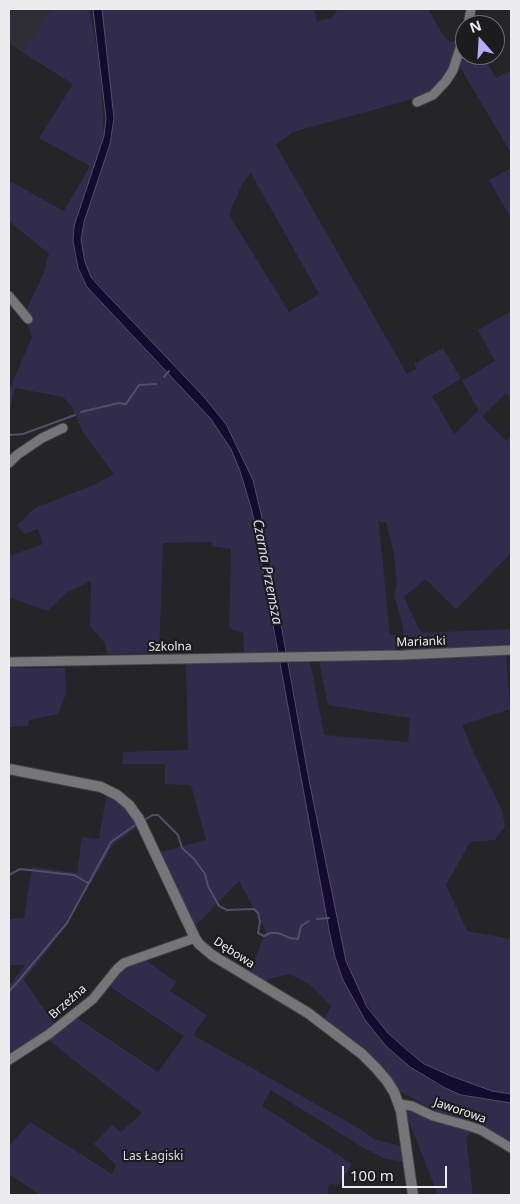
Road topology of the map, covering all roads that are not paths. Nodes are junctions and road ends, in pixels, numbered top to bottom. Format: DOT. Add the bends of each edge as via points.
graph roads {
  1 [pos="455,64"];
  2 [pos="417,102"];
  3 [pos="9,296"];
  4 [pos="28,319"];
  5 [pos="63,428"];
  6 [pos="9,463"];
  7 [pos="511,650"];
  8 [pos="332,657"];
  9 [pos="9,662"];
  10 [pos="9,769"];
  11 [pos="195,938"];
  12 [pos="9,1060"];
  13 [pos="399,1104"];
  14 [pos="511,1148"];
  15 [pos="414,1195"];
  1 -- 2 [label="street" via="446,81 433,94"];
  3 -- 4 [label="street"];
  5 -- 6 [label="street" via="42,438"];
  7 -- 8 [label="street, Marianki"];
  8 -- 9 [label="street, Szkolna"];
  10 -- 11 [label="street, Dębowa" via="101,787 125,801 139,819"];
  11 -- 12 [label="street, Brzeźna" via="124,963 93,998 49,1034"];
  11 -- 13 [label="street, Dębowa" via="212,955 308,1013 354,1048 381,1073"];
  13 -- 14 [label="street, Jaworowa" via="475,1128"];
  13 -- 15 [label="street, Dębowa"];
}
